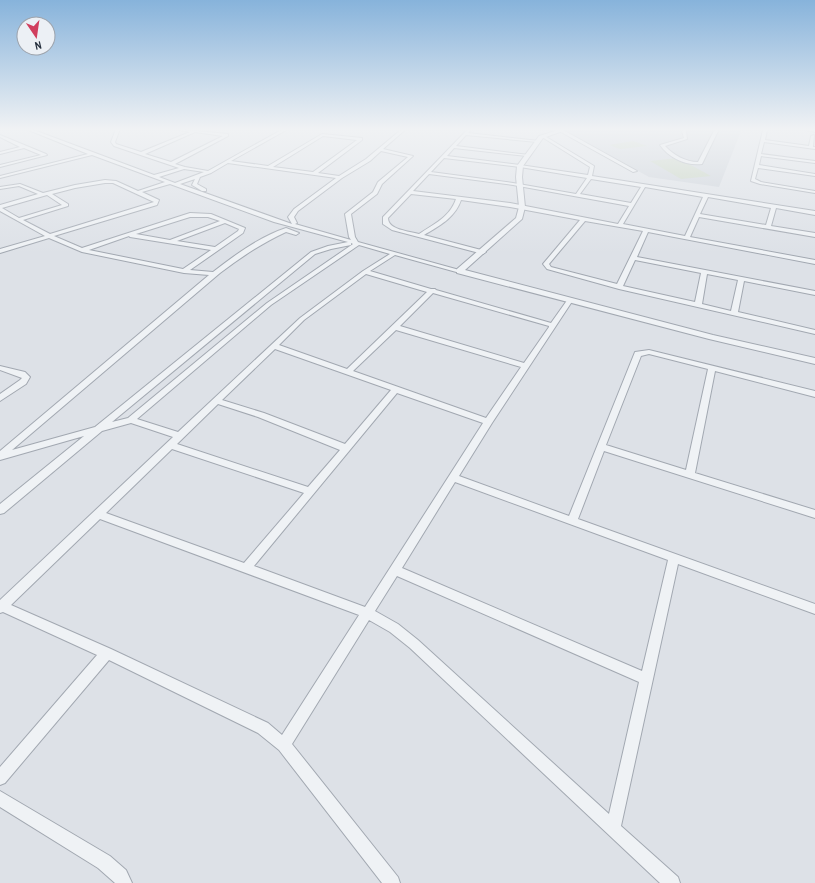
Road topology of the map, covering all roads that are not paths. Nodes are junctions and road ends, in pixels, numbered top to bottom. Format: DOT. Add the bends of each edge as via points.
graph roads {
  1 [pos="27,170"];
  2 [pos="139,170"];
  3 [pos="176,170"];
  4 [pos="198,170"];
  5 [pos="212,170"];
  6 [pos="285,170"];
  7 [pos="318,170"];
  8 [pos="353,170"];
  9 [pos="394,170"];
  10 [pos="431,170"];
  11 [pos="520,170"];
  12 [pos="547,170"];
  13 [pos="592,170"];
  14 [pos="755,170"];
  15 [pos="784,170"];
  16 [pos="209,172"];
  17 [pos="428,173"];
  18 [pos="313,174"];
  19 [pos="815,175"];
  20 [pos="156,176"];
  21 [pos="0,177"];
  22 [pos="198,177"];
  23 [pos="340,177"];
  24 [pos="590,177"];
  25 [pos="171,183"];
  26 [pos="520,185"];
  27 [pos="644,186"];
  28 [pos="0,188"];
  29 [pos="138,192"];
  30 [pos="410,192"];
  31 [pos="815,192"];
  32 [pos="46,195"];
  33 [pos="578,195"];
  34 [pos="706,196"];
  35 [pos="459,198"];
  36 [pos="631,205"];
  37 [pos="774,206"];
  38 [pos="0,208"];
  39 [pos="522,208"];
  40 [pos="815,213"];
  41 [pos="697,215"];
  42 [pos="20,219"];
  43 [pos="583,219"];
  44 [pos="226,221"];
  45 [pos="294,223"];
  46 [pos="619,226"];
  47 [pos="768,227"];
  48 [pos="286,230"];
  49 [pos="646,231"];
  50 [pos="129,235"];
  51 [pos="815,235"];
  52 [pos="420,236"];
  53 [pos="51,237"];
  54 [pos="687,238"];
  55 [pos="171,242"];
  56 [pos="355,243"];
  57 [pos="338,245"];
  58 [pos="216,249"];
  59 [pos="82,250"];
  60 [pos="0,251"];
  61 [pos="483,252"];
  62 [pos="393,254"];
  63 [pos="634,258"];
  64 [pos="815,262"];
  65 [pos="184,271"];
  66 [pos="460,271"];
  67 [pos="704,271"];
  68 [pos="364,272"];
  69 [pos="215,274"];
  70 [pos="742,278"];
  71 [pos="619,287"];
  72 [pos="433,290"];
  73 [pos="815,293"];
  74 [pos="570,300"];
  75 [pos="698,306"];
  76 [pos="734,314"];
  77 [pos="552,325"];
  78 [pos="395,327"];
  79 [pos="815,332"];
  80 [pos="275,346"];
  81 [pos="815,361"];
  82 [pos="525,366"];
  83 [pos="0,368"];
  84 [pos="712,369"];
  85 [pos="348,372"];
  86 [pos="396,389"];
  87 [pos="815,394"];
  88 [pos="0,398"];
  89 [pos="216,401"];
  90 [pos="131,420"];
  91 [pos="488,422"];
  92 [pos="100,428"];
  93 [pos="180,436"];
  94 [pos="170,445"];
  95 [pos="602,447"];
  96 [pos="345,448"];
  97 [pos="0,456"];
  98 [pos="690,475"];
  99 [pos="454,478"];
  100 [pos="310,491"];
  101 [pos="0,510"];
  102 [pos="99,514"];
  103 [pos="815,514"];
  104 [pos="572,521"];
  105 [pos="674,558"];
  106 [pos="246,568"];
  107 [pos="396,570"];
  108 [pos="1,607"];
  109 [pos="815,609"];
  110 [pos="367,613"];
  111 [pos="107,653"];
  112 [pos="647,679"];
  113 [pos="284,745"];
  114 [pos="0,778"];
  115 [pos="0,798"];
  116 [pos="613,828"];
  117 [pos="124,883"];
  118 [pos="392,883"];
  119 [pos="672,883"];
  1 -- 21 [label="street"];
  2 -- 20 [label="street"];
  3 -- 20 [label="street"];
  4 -- 16 [label="street"];
  5 -- 16 [label="street"];
  6 -- 18 [label="street"];
  7 -- 18 [label="street"];
  8 -- 23 [label="street"];
  9 -- 56 [label="street" via="380,183 375,193 348,214"];
  10 -- 17 [label="street"];
  11 -- 26 [label="street"];
  12 -- 24 [label="street"];
  13 -- 24 [label="street"];
  14 -- 31 [label="street" via="753,180 755,182"];
  15 -- 19 [label="street"];
  16 -- 22 [label="street"];
  17 -- 26 [label="street"];
  17 -- 30 [label="street"];
  18 -- 23 [label="street"];
  20 -- 25 [label="street"];
  22 -- 25 [label="street"];
  22 -- 45 [label="street" via="193,183 195,186"];
  23 -- 45 [label="street" via="296,210 291,217"];
  24 -- 27 [label="street"];
  24 -- 33 [label="street"];
  25 -- 29 [label="street"];
  25 -- 48 [label="street"];
  25 -- 56 [label="street" via="276,221"];
  26 -- 33 [label="street"];
  26 -- 39 [label="street"];
  27 -- 34 [label="street"];
  27 -- 36 [label="street"];
  28 -- 32 [label="street" via="20,185"];
  29 -- 32 [label="street" via="106,181"];
  29 -- 53 [label="street" via="157,202"];
  30 -- 35 [label="street"];
  30 -- 52 [label="street" via="385,221 394,230"];
  32 -- 38 [label="street"];
  32 -- 42 [label="street" via="66,205"];
  33 -- 36 [label="street"];
  34 -- 37 [label="street"];
  34 -- 41 [label="street"];
  35 -- 39 [label="street"];
  35 -- 52 [label="street" via="452,214"];
  36 -- 46 [label="street"];
  37 -- 40 [label="street"];
  37 -- 47 [label="street"];
  38 -- 42 [label="street"];
  39 -- 43 [label="street"];
  39 -- 61 [label="street" via="519,219"];
  41 -- 47 [label="street"];
  41 -- 54 [label="street"];
  42 -- 53 [label="street"];
  43 -- 46 [label="street"];
  43 -- 71 [label="street" via="547,266 551,270"];
  44 -- 50 [label="street" via="209,215 190,215"];
  44 -- 55 [label="street"];
  44 -- 58 [label="street" via="242,230"];
  45 -- 56 [label="street" via="344,236"];
  46 -- 49 [label="street"];
  47 -- 51 [label="street"];
  48 -- 57 [label="street"];
  48 -- 69 [label="street" via="264,240"];
  49 -- 54 [label="street"];
  49 -- 63 [label="street"];
  50 -- 55 [label="street"];
  50 -- 59 [label="street"];
  52 -- 61 [label="street"];
  53 -- 59 [label="street"];
  53 -- 60 [label="street"];
  54 -- 64 [label="street"];
  55 -- 58 [label="street"];
  56 -- 57 [label="street"];
  56 -- 62 [label="street"];
  56 -- 90 [label="street" via="269,304"];
  57 -- 92 [label="street" via="313,253"];
  58 -- 65 [label="street"];
  59 -- 65 [label="street"];
  61 -- 66 [label="street"];
  62 -- 66 [label="street"];
  62 -- 68 [label="street"];
  63 -- 67 [label="street"];
  63 -- 71 [label="street"];
  65 -- 69 [label="street"];
  66 -- 74 [label="street"];
  67 -- 70 [label="street"];
  67 -- 75 [label="street"];
  68 -- 72 [label="street"];
  68 -- 80 [label="street" via="302,319"];
  69 -- 97 [label="street"];
  70 -- 73 [label="street"];
  70 -- 76 [label="street"];
  71 -- 75 [label="street"];
  72 -- 77 [label="street"];
  72 -- 78 [label="street"];
  74 -- 77 [label="street"];
  74 -- 81 [label="street"];
  75 -- 76 [label="street"];
  76 -- 79 [label="street"];
  77 -- 82 [label="street"];
  78 -- 82 [label="street"];
  78 -- 85 [label="street"];
  80 -- 85 [label="street"];
  80 -- 89 [label="street"];
  82 -- 91 [label="street"];
  83 -- 88 [label="street" via="26,377 23,382"];
  84 -- 87 [label="street"];
  84 -- 95 [label="street" via="649,352 636,355"];
  84 -- 98 [label="street"];
  85 -- 86 [label="street"];
  86 -- 91 [label="street"];
  86 -- 96 [label="street"];
  89 -- 93 [label="street"];
  89 -- 96 [label="street" via="261,415"];
  90 -- 92 [label="street"];
  90 -- 93 [label="street"];
  91 -- 99 [label="street"];
  92 -- 97 [label="street"];
  92 -- 101 [label="street"];
  93 -- 94 [label="street"];
  94 -- 100 [label="street"];
  94 -- 102 [label="street"];
  95 -- 98 [label="street"];
  95 -- 104 [label="street"];
  96 -- 100 [label="street"];
  98 -- 103 [label="street"];
  99 -- 104 [label="street"];
  99 -- 107 [label="street"];
  100 -- 106 [label="street"];
  102 -- 106 [label="street"];
  102 -- 108 [label="street"];
  104 -- 105 [label="street"];
  105 -- 109 [label="street"];
  105 -- 112 [label="street"];
  106 -- 110 [label="street"];
  107 -- 110 [label="street"];
  107 -- 112 [label="street"];
  108 -- 111 [label="street"];
  110 -- 113 [label="street"];
  110 -- 116 [label="street" via="394,628 414,644"];
  111 -- 113 [label="street" via="254,723"];
  111 -- 114 [label="street"];
  112 -- 116 [label="street"];
  113 -- 118 [label="street"];
  115 -- 117 [label="street" via="104,862"];
  116 -- 119 [label="street"];
}
